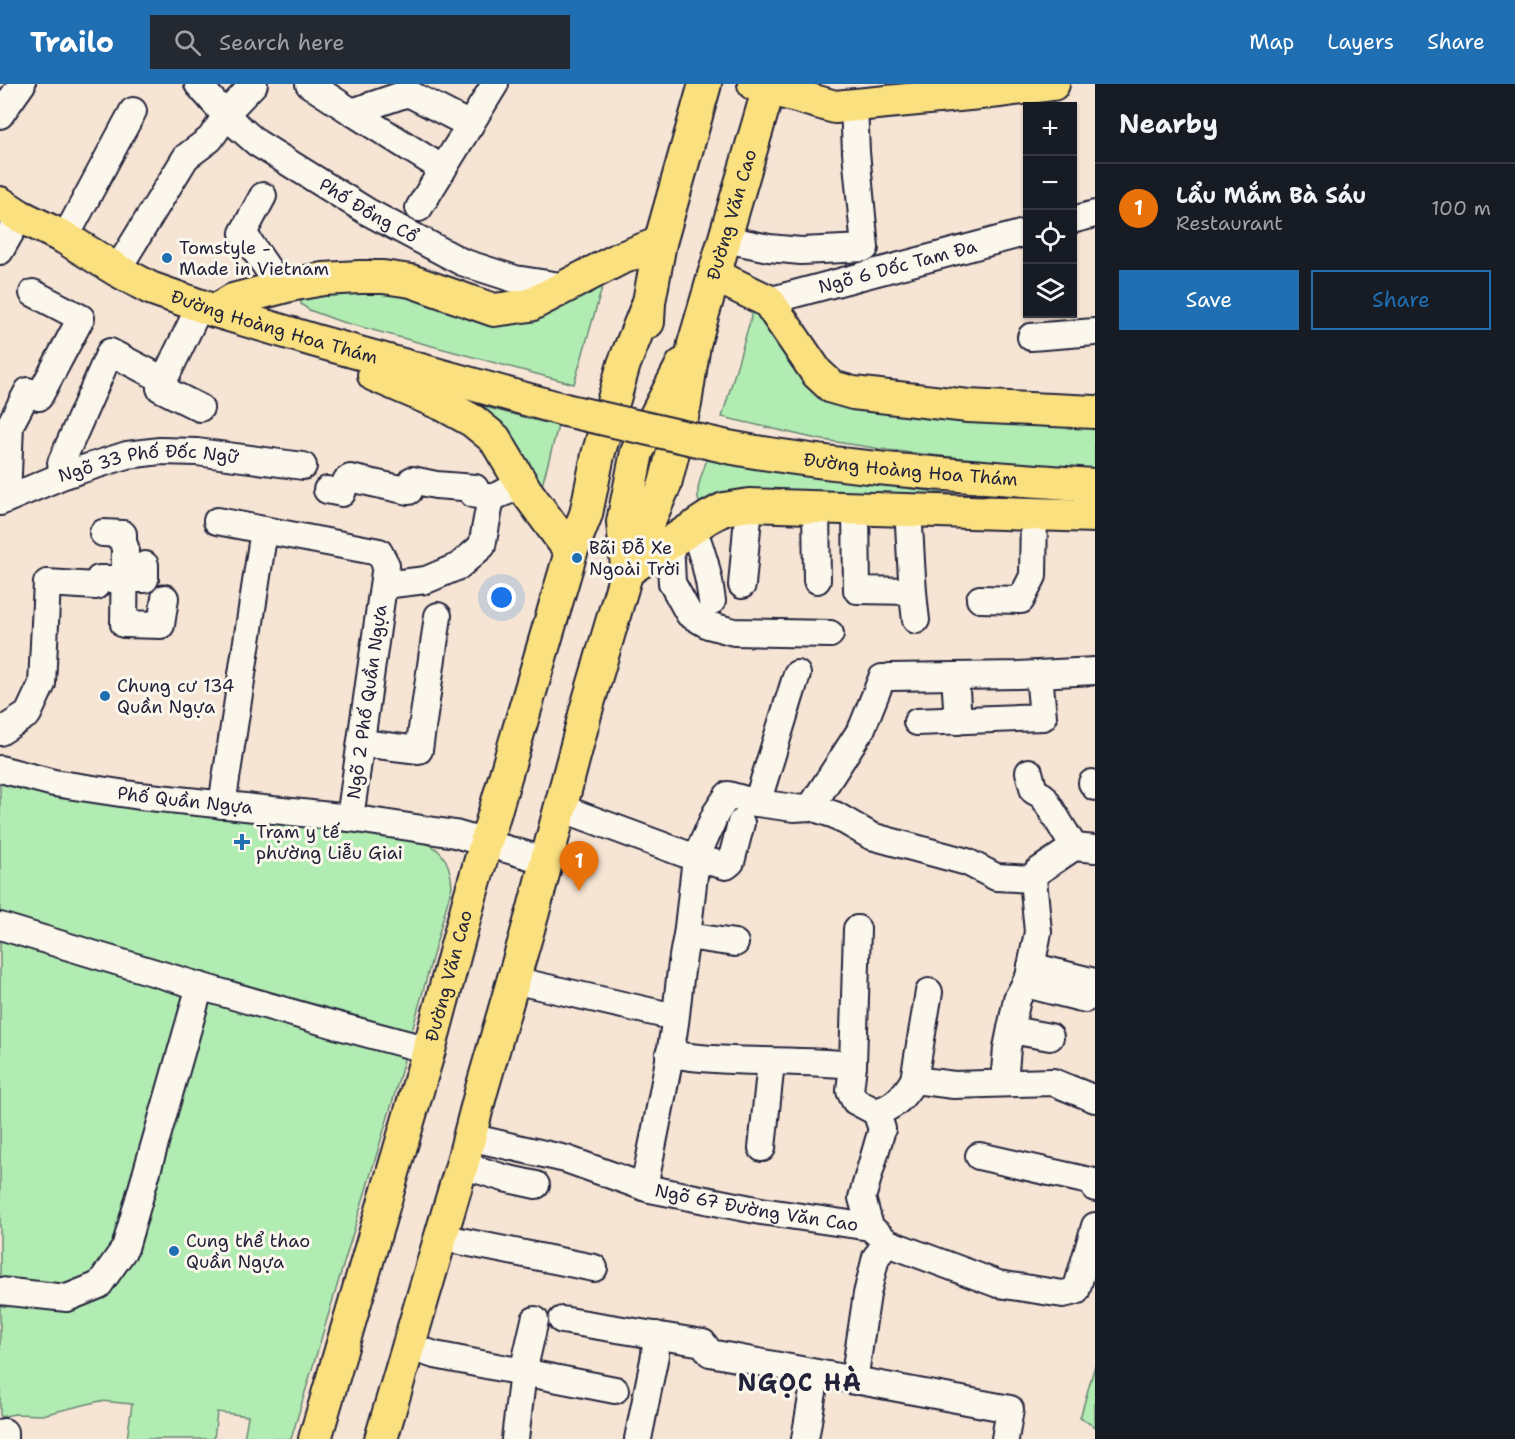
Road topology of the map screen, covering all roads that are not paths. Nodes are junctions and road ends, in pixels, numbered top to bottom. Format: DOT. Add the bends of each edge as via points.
graph roads {
  1 [pos="22,84"];
  2 [pos="198,84"];
  3 [pos="254,84"];
  4 [pos="309,84"];
  5 [pos="495,84"];
  6 [pos="705,84"];
  7 [pos="1053,84"];
  8 [pos="764,85"];
  9 [pos="1000,88"];
  10 [pos="854,105"];
  11 [pos="133,111"];
  12 [pos="352,112"];
  13 [pos="0,115"];
  14 [pos="226,116"];
  15 [pos="470,125"];
  16 [pos="443,169"];
  17 [pos="263,196"];
  18 [pos="419,208"];
  19 [pos="10,209"];
  20 [pos="1095,214"];
  21 [pos="1077,219"];
  22 [pos="1023,233"];
  23 [pos="65,238"];
  24 [pos="724,240"];
  25 [pos="660,243"];
  26 [pos="0,251"];
  27 [pos="117,270"];
  28 [pos="714,275"];
  29 [pos="567,287"];
  30 [pos="280,288"];
  31 [pos="33,293"];
  32 [pos="768,301"];
  33 [pos="207,309"];
  34 [pos="1095,332"];
  35 [pos="1031,337"];
  36 [pos="316,341"];
  37 [pos="164,380"];
  38 [pos="200,408"];
  39 [pos="1095,412"];
  40 [pos="303,466"];
  41 [pos="64,476"];
  42 [pos="518,477"];
  43 [pos="1095,484"];
  44 [pos="327,490"];
  45 [pos="491,498"];
  46 [pos="3,500"];
  47 [pos="749,506"];
  48 [pos="816,508"];
  49 [pos="856,509"];
  50 [pos="908,512"];
  51 [pos="1034,514"];
  52 [pos="1095,516"];
  53 [pos="217,521"];
  54 [pos="264,530"];
  55 [pos="103,533"];
  56 [pos="681,534"];
  57 [pos="572,552"];
  58 [pos="627,570"];
  59 [pos="135,572"];
  60 [pos="817,580"];
  61 [pos="384,585"];
  62 [pos="742,585"];
  63 [pos="912,591"];
  64 [pos="165,598"];
  65 [pos="980,598"];
  66 [pos="712,601"];
  67 [pos="438,616"];
  68 [pos="916,620"];
  69 [pos="830,634"];
  70 [pos="1095,671"];
  71 [pos="797,674"];
  72 [pos="1039,674"];
  73 [pos="955,676"];
  74 [pos="958,721"];
  75 [pos="917,722"];
  76 [pos="0,732"];
  77 [pos="361,743"];
  78 [pos="0,769"];
  79 [pos="1029,772"];
  80 [pos="757,803"];
  81 [pos="222,804"];
  82 [pos="811,807"];
  83 [pos="561,808"];
  84 [pos="350,818"];
  85 [pos="741,823"];
  86 [pos="486,844"];
  87 [pos="1084,848"];
  88 [pos="696,858"];
  89 [pos="547,861"];
  90 [pos="1033,879"];
  91 [pos="0,926"];
  92 [pos="857,929"];
  93 [pos="687,936"];
  94 [pos="735,943"];
  95 [pos="1028,975"];
  96 [pos="513,980"];
  97 [pos="200,986"];
  98 [pos="1090,991"];
  99 [pos="929,992"];
  100 [pos="675,1017"];
  101 [pos="1011,1030"];
  102 [pos="1050,1037"];
  103 [pos="429,1050"];
  104 [pos="669,1054"];
  105 [pos="771,1062"];
  106 [pos="854,1065"];
  107 [pos="915,1080"];
  108 [pos="1004,1083"];
  109 [pos="1095,1099"];
  110 [pos="876,1112"];
  111 [pos="762,1148"];
  112 [pos="466,1151"];
  113 [pos="979,1156"];
  114 [pos="536,1185"];
  115 [pos="644,1187"];
  116 [pos="1095,1188"];
  117 [pos="1095,1226"];
  118 [pos="879,1235"];
  119 [pos="440,1237"];
  120 [pos="594,1268"];
  121 [pos="0,1291"];
  122 [pos="535,1320"];
  123 [pos="562,1320"];
  124 [pos="656,1335"];
  125 [pos="407,1346"];
  126 [pos="523,1372"];
  127 [pos="816,1374"];
  128 [pos="854,1381"];
  129 [pos="615,1390"];
  130 [pos="315,1439"];
  131 [pos="381,1439"];
  132 [pos="515,1439"];
  133 [pos="638,1439"];
  134 [pos="805,1439"];
  135 [pos="1005,1439"];
  1 -- 13 [label="street"];
  2 -- 14 [label="street, Phố Đồng Cổ"];
  3 -- 14 [label="street"];
  4 -- 12 [label="street"];
  5 -- 15 [label="street"];
  6 -- 25 [label="main road, Đường Văn Cao"];
  7 -- 9 [label="main road"];
  8 -- 10 [label="main road" via="835,107"];
  8 -- 24 [label="main road, Đường Văn Cao"];
  9 -- 10 [label="main road"];
  10 -- 24 [label="street" via="865,248 801,251"];
  11 -- 23 [label="street"];
  12 -- 15 [label="street" via="408,93"];
  12 -- 16 [label="street"];
  14 -- 27 [label="street" via="210,140 186,157"];
  14 -- 29 [label="street, Phố Đồng Cổ" via="257,143 368,212 462,262 515,279"];
  15 -- 16 [label="street"];
  16 -- 18 [label="street"];
  17 -- 30 [label="street" via="243,232"];
  19 -- 23 [label="main road, Đường Hoàng Hoa Thám"];
  19 -- 26 [label="street"];
  20 -- 21 [label="street"];
  22 -- 32 [label="street, Ngõ 6 Dốc Tam Đa"];
  23 -- 27 [label="main road, Đường Hoàng Hoa Thám"];
  24 -- 28 [label="main road, Đường Văn Cao"];
  25 -- 29 [label="main road" via="619,259"];
  25 -- 57 [label="main road, Đường Văn Cao" via="649,302 624,364 586,514"];
  27 -- 33 [label="main road, Đường Hoàng Hoa Thám" via="150,288"];
  28 -- 32 [label="main road"];
  28 -- 58 [label="main road, Đường Văn Cao" via="694,344 685,404 665,484"];
  29 -- 30 [label="main road" via="530,305 494,310 411,281 383,278 323,279"];
  30 -- 33 [label="main road"];
  31 -- 46 [label="street" via="81,318 39,397 28,391 10,425"];
  32 -- 39 [label="main road" via="817,373 832,387 968,406"];
  33 -- 36 [label="main road, Đường Hoàng Hoa Thám"];
  33 -- 37 [label="street"];
  34 -- 35 [label="street"];
  36 -- 42 [label="main road" via="334,357 473,421 495,440"];
  36 -- 43 [label="main road, Đường Hoàng Hoa Thám, bridge" via="565,410 784,458"];
  37 -- 38 [label="street" via="160,388"];
  37 -- 41 [label="street" via="110,352 61,463"];
  40 -- 41 [label="street, Ngõ 33 Phố Đốc Ngữ" via="160,451 127,455"];
  41 -- 46 [label="street, Ngõ 33 Phố Đốc Ngữ"];
  42 -- 45 [label="street" via="508,491"];
  42 -- 57 [label="main road"];
  44 -- 45 [label="street" via="342,493 350,478 409,491 412,480 476,488 473,494"];
  45 -- 61 [label="street" via="482,546 459,566 426,580"];
  47 -- 48 [label="main road"];
  47 -- 56 [label="main road" via="724,509"];
  47 -- 62 [label="street"];
  48 -- 49 [label="main road"];
  48 -- 60 [label="street"];
  49 -- 50 [label="main road"];
  49 -- 63 [label="street" via="857,590"];
  50 -- 51 [label="main road"];
  50 -- 63 [label="street"];
  51 -- 52 [label="main road"];
  51 -- 65 [label="street" via="1034,576 1021,600"];
  53 -- 54 [label="street"];
  54 -- 61 [label="street, Ngõ 2 Phố Quần Ngựa" via="379,552 386,565"];
  54 -- 81 [label="street"];
  55 -- 59 [label="street" via="123,534"];
  56 -- 58 [label="main road"];
  56 -- 66 [label="street" via="703,551"];
  56 -- 69 [label="street" via="672,583 689,614 708,625 734,632"];
  57 -- 86 [label="main road, Đường Văn Cao"];
  58 -- 83 [label="main road, Đường Văn Cao"];
  59 -- 64 [label="street" via="124,624 161,625"];
  59 -- 76 [label="street" via="99,579 96,586 47,583 42,684 28,714"];
  61 -- 77 [label="street, Ngõ 2 Phố Quần Ngựa"];
  63 -- 68 [label="street"];
  67 -- 77 [label="street" via="419,750"];
  70 -- 72 [label="street"];
  71 -- 80 [label="street"];
  72 -- 73 [label="street"];
  72 -- 74 [label="street" via="1043,717"];
  73 -- 74 [label="street"];
  73 -- 82 [label="street" via="886,677 862,728"];
  74 -- 75 [label="street"];
  77 -- 84 [label="street, Ngõ 2 Phố Quần Ngựa"];
  78 -- 81 [label="street, Phố Quần Ngựa" via="54,783"];
  79 -- 87 [label="street" via="1034,791 1043,796"];
  80 -- 82 [label="street"];
  80 -- 88 [label="street" via="728,795"];
  81 -- 84 [label="street, Phố Quần Ngựa"];
  82 -- 90 [label="street" via="835,815 871,836 967,862 996,877"];
  83 -- 88 [label="street"];
  83 -- 89 [label="main road, Đường Văn Cao"];
  84 -- 86 [label="street, Phố Quần Ngựa" via="455,834"];
  85 -- 88 [label="street" via="731,862 726,866"];
  86 -- 89 [label="street, Phố Quần Ngựa"];
  86 -- 103 [label="main road, Đường Văn Cao"];
  87 -- 90 [label="street" via="1037,872"];
  88 -- 93 [label="street"];
  89 -- 96 [label="main road, Đường Văn Cao"];
  90 -- 95 [label="street" via="1038,932"];
  91 -- 97 [label="street"];
  92 -- 106 [label="street"];
  93 -- 94 [label="street"];
  93 -- 100 [label="street" via="680,962"];
  95 -- 98 [label="street"];
  95 -- 101 [label="street" via="1017,999"];
  96 -- 100 [label="street"];
  96 -- 112 [label="main road, Đường Văn Cao"];
  97 -- 103 [label="street"];
  97 -- 121 [label="street" via="125,1248 99,1285 67,1298"];
  99 -- 107 [label="street"];
  100 -- 104 [label="street"];
  101 -- 102 [label="street"];
  101 -- 108 [label="street"];
  103 -- 130 [label="main road, Đường Văn Cao"];
  104 -- 105 [label="street"];
  104 -- 115 [label="street"];
  105 -- 106 [label="street"];
  105 -- 111 [label="street"];
  106 -- 110 [label="street" via="852,1097"];
  107 -- 108 [label="street" via="954,1085"];
  107 -- 110 [label="street" via="897,1102"];
  108 -- 109 [label="street" via="1053,1082"];
  110 -- 118 [label="street" via="882,1129 862,1198"];
  112 -- 114 [label="street" via="504,1178"];
  112 -- 115 [label="street, Ngõ 67 Đường Văn Cao" via="566,1159"];
  112 -- 119 [label="main road, Đường Văn Cao"];
  113 -- 116 [label="street" via="1094,1182"];
  115 -- 118 [label="street, Ngõ 67 Đường Văn Cao"];
  117 -- 118 [label="street, Ngõ 67 Đường Văn Cao" via="1076,1291 1063,1294 998,1284"];
  118 -- 128 [label="street"];
  119 -- 120 [label="street"];
  119 -- 125 [label="main road, Đường Văn Cao"];
  122 -- 126 [label="street"];
  123 -- 124 [label="street"];
  124 -- 127 [label="street" via="704,1343 710,1353"];
  124 -- 133 [label="street" via="656,1355"];
  125 -- 126 [label="street"];
  125 -- 131 [label="main road, Đường Văn Cao"];
  126 -- 129 [label="street"];
  126 -- 132 [label="street"];
  127 -- 128 [label="street"];
  127 -- 134 [label="street"];
  128 -- 135 [label="street" via="1010,1409"];
}
